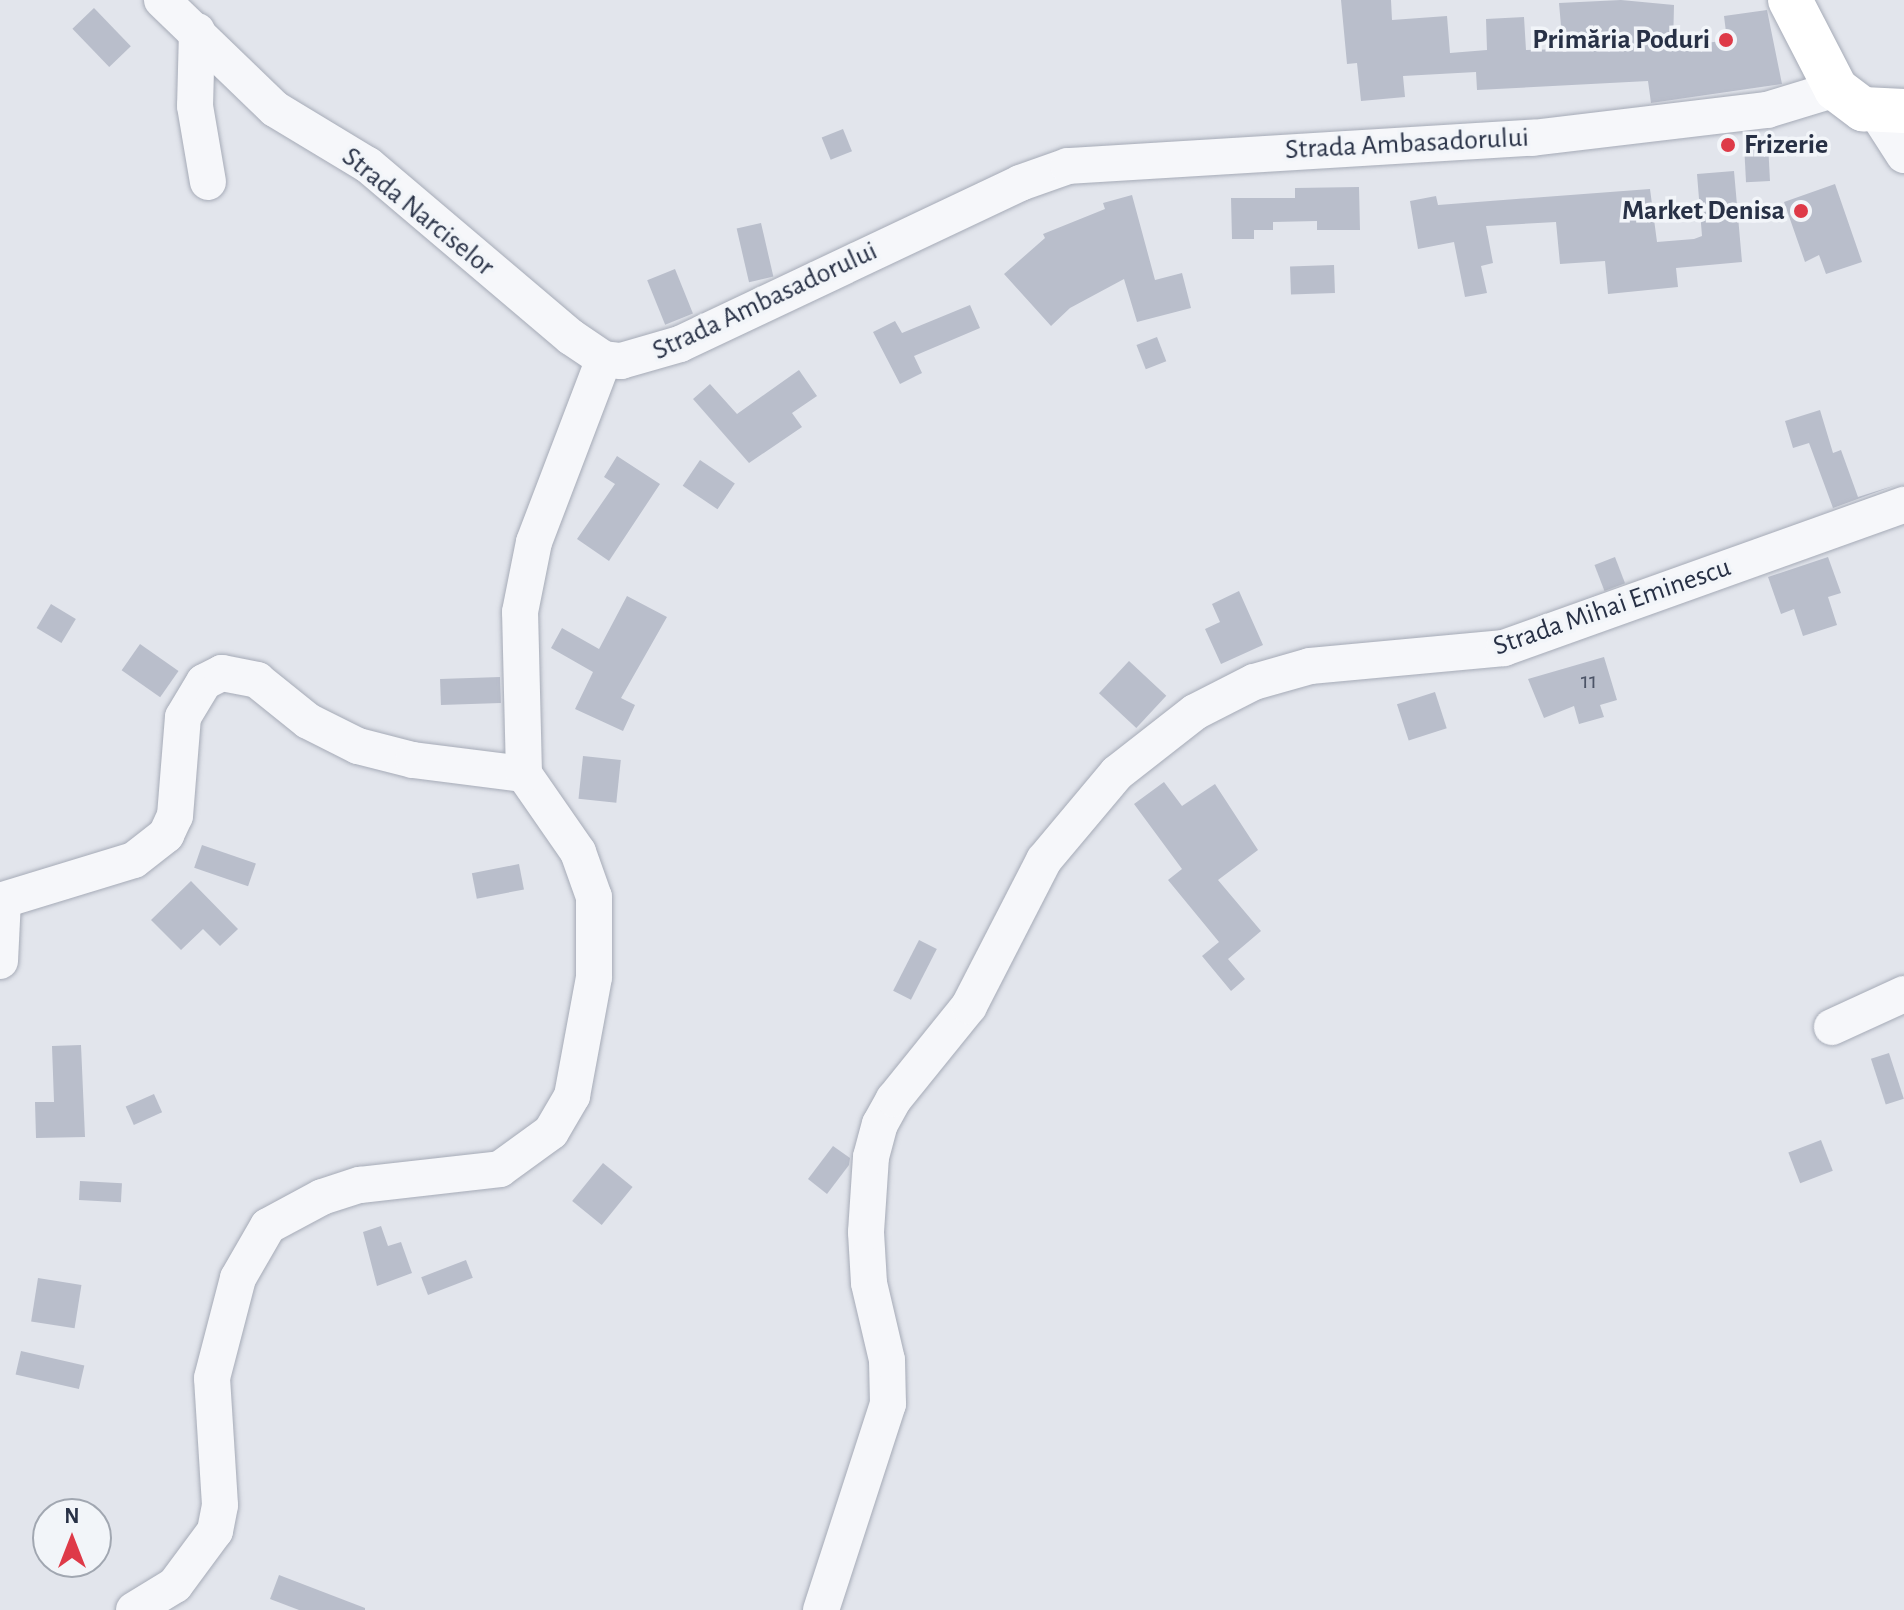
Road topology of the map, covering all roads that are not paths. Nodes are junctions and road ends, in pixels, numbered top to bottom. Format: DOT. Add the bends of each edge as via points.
graph roads {
  1 [pos="162,0"];
  2 [pos="1790,0"];
  3 [pos="197,31"];
  4 [pos="1836,89"];
  5 [pos="1890,112"];
  6 [pos="1904,155"];
  7 [pos="208,182"];
  8 [pos="604,359"];
  9 [pos="1904,505"];
  10 [pos="524,774"];
  11 [pos="1,899"];
  12 [pos="0,961"];
  13 [pos="1904,994"];
  14 [pos="1832,1027"];
  15 [pos="134,1610"];
  16 [pos="821,1610"];
  1 -- 3 [label="street, Strada Narciselor"];
  2 -- 4 [label="main road"];
  3 -- 7 [label="street" via="195,106"];
  3 -- 8 [label="street, Strada Narciselor" via="275,109 368,165 469,255"];
  4 -- 5 [label="main road"];
  4 -- 8 [label="street, Strada Ambasadorului" via="1767,110 1532,138 1068,166 997,194 680,344 635,359"];
  5 -- 6 [label="street"];
  8 -- 10 [label="street" via="564,456 525,577 519,654"];
  9 -- 16 [label="street, Strada Mihai Eminescu" via="1504,648 1310,666 1254,682 1195,712 1117,773 1044,860 969,1006 880,1124 867,1192 867,1268 887,1360 888,1404"];
  10 -- 11 [label="street" via="413,760 358,746 308,721 257,680 222,673 204,682 183,717 175,816 156,846 98,874"];
  10 -- 15 [label="street" via="578,852 594,897 594,977 572,1096 551,1132 500,1169 360,1185 295,1209 258,1236 238,1278 212,1378 220,1505 215,1531 175,1585"];
  11 -- 12 [label="street"];
  13 -- 14 [label="street"];
}
